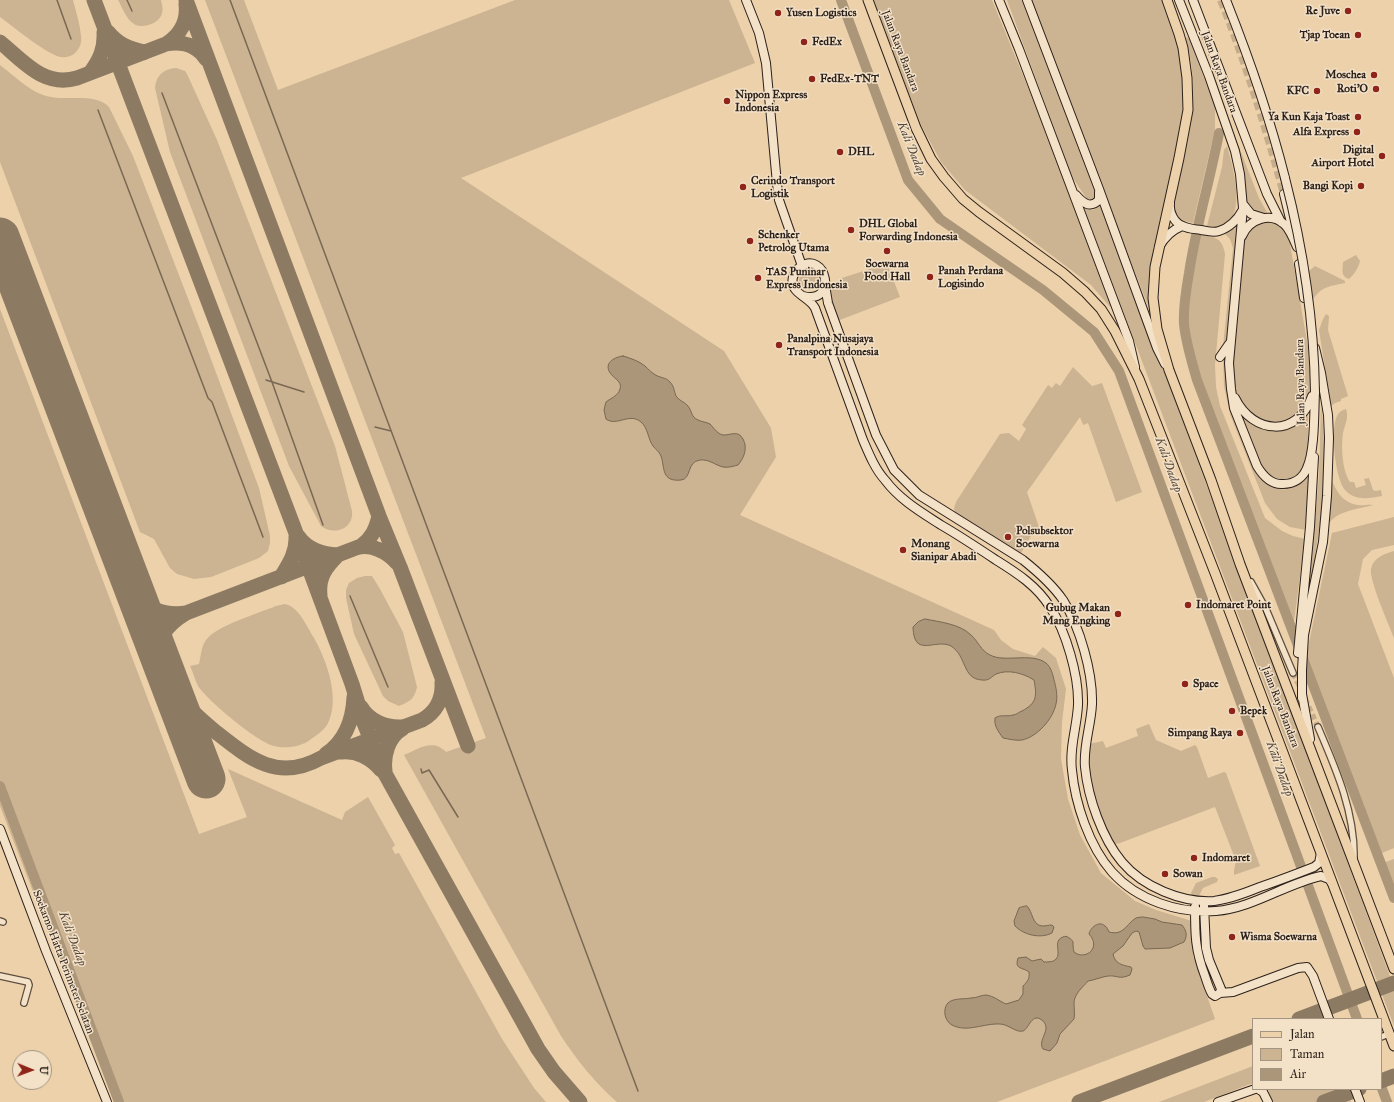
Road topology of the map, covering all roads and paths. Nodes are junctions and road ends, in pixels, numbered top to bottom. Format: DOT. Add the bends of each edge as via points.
graph roads {
  1 [pos="746,0"];
  2 [pos="868,0"];
  3 [pos="999,0"];
  4 [pos="1027,0"];
  5 [pos="1167,0"];
  6 [pos="1179,0"];
  7 [pos="1193,0"];
  8 [pos="1226,0"];
  9 [pos="1068,180"];
  10 [pos="1099,189"];
  11 [pos="1284,194"];
  12 [pos="1171,197"];
  13 [pos="1243,206"];
  14 [pos="1265,218"];
  15 [pos="1281,222"];
  16 [pos="1183,227"];
  17 [pos="1297,247"];
  18 [pos="1239,250"];
  19 [pos="1157,253"];
  20 [pos="802,266"];
  21 [pos="825,284"];
  22 [pos="803,296"];
  23 [pos="1230,342"];
  24 [pos="1315,348"];
  25 [pos="1220,357"];
  26 [pos="1169,370"];
  27 [pos="1139,379"];
  28 [pos="1231,389"];
  29 [pos="876,435"];
  30 [pos="1313,436"];
  31 [pos="863,440"];
  32 [pos="894,470"];
  33 [pos="882,478"];
  34 [pos="944,510"];
  35 [pos="936,522"];
  36 [pos="1240,564"];
  37 [pos="1304,615"];
  38 [pos="1293,673"];
  39 [pos="1318,727"];
  40 [pos="1314,759"];
  41 [pos="0,829"];
  42 [pos="1321,853"];
  43 [pos="1354,864"];
  44 [pos="1332,884"];
  45 [pos="1195,900"];
  46 [pos="1204,901"];
  47 [pos="1195,911"];
  48 [pos="1204,911"];
  49 [pos="1394,969"];
  50 [pos="0,976"];
  51 [pos="1220,993"];
  52 [pos="24,1002"];
  53 [pos="1329,1018"];
  54 [pos="1379,1018"];
  55 [pos="1385,1036"];
  56 [pos="1394,1046"];
  57 [pos="1252,1090"];
  58 [pos="1260,1090"];
  59 [pos="1355,1090"];
  60 [pos="107,1102"];
  61 [pos="1218,1102"];
  62 [pos="1268,1102"];
  63 [pos="1360,1102"];
  1 -- 20 [label="street" via="759,33 766,63 779,200"];
  2 -- 27 [label="main road, Jalan Raya Bandara" via="916,128 931,159 963,199 1063,274 1102,309"];
  3 -- 9 [label="street, Jalan Raya Bandara"];
  4 -- 10 [label="street, Jalan Raya Bandara"];
  5 -- 12 [label="main road, Jalan Raya Bandara" via="1183,48 1188,94 1185,129"];
  6 -- 13 [label="street, Jalan Raya Bandara" via="1231,139 1240,174"];
  7 -- 15 [label="street" via="1267,194"];
  8 -- 30 [label="street, Jalan Raya Bandara, bridge" via="1277,148 1296,222 1313,340"];
  9 -- 10 [label="street" via="1077,196 1087,204 1095,204 1099,200"];
  9 -- 27 [label="street, Jalan Raya Bandara" via="1126,334"];
  10 -- 26 [label="street, Jalan Raya Bandara" via="1157,348"];
  11 -- 17 [label="street"];
  12 -- 16 [label="street" via="1170,210"];
  12 -- 19 [label="main road, Jalan Raya Bandara"];
  13 -- 14 [label="street" via="1251,214"];
  13 -- 16 [label="street" via="1241,212 1225,229 1212,232"];
  13 -- 18 [label="street, Jalan Raya Bandara"];
  14 -- 15 [label="street"];
  14 -- 18 [label="street" via="1255,220 1247,226"];
  15 -- 17 [label="street"];
  16 -- 19 [label="street" via="1175,230 1162,242"];
  17 -- 24 [label="street" via="1306,310"];
  18 -- 23 [label="street, Jalan Raya Bandara"];
  19 -- 26 [label="main road, Jalan Raya Bandara" via="1153,298"];
  20 -- 21 [label="street" via="811,264 820,268 825,276"];
  20 -- 22 [label="street" via="794,273 793,283 797,292"];
  21 -- 22 [label="street" via="824,289 817,295"];
  21 -- 29 [label="street" via="828,303"];
  22 -- 31 [label="street" via="815,308"];
  23 -- 25 [label="street"];
  23 -- 28 [label="street, Jalan Raya Bandara" via="1228,363"];
  24 -- 28 [label="street" via="1313,394 1310,404 1303,414 1291,423 1275,427 1257,422 1242,409"];
  24 -- 37 [label="street" via="1328,415 1327,496 1323,542"];
  26 -- 36 [label="main road, Jalan Raya Bandara"];
  27 -- 42 [label="main road, Jalan Raya Bandara" via="1235,623"];
  28 -- 30 [label="street, Jalan Raya Bandara" via="1238,418 1254,460 1260,472 1269,480 1278,484 1292,483 1303,474 1309,463"];
  29 -- 31 [label="street"];
  29 -- 32 [label="street"];
  30 -- 37 [label="street" via="1313,497"];
  31 -- 33 [label="street"];
  32 -- 33 [label="street"];
  32 -- 34 [label="street" via="920,495"];
  33 -- 35 [label="street" via="912,507"];
  34 -- 35 [label="street"];
  34 -- 45 [label="street" via="1023,560 1047,581 1063,601 1078,635 1091,680 1092,706 1086,739 1085,766 1090,794 1106,835 1123,863 1135,874 1166,892"];
  35 -- 47 [label="street" via="1022,577 1044,599 1056,618 1077,681 1078,706 1071,768 1077,799 1092,840 1106,865 1119,879 1144,896 1175,908"];
  36 -- 38 [label="street" via="1266,609"];
  36 -- 40 [label="main road, Jalan Raya Bandara"];
  37 -- 40 [label="street" via="1300,666 1302,698"];
  39 -- 43 [label="street" via="1347,802 1354,841"];
  40 -- 43 [label="main road, Jalan Raya Bandara"];
  41 -- 60 [label="street, Soekarno Hatta Perimeter Selatan"];
  42 -- 44 [label="main road, Jalan Raya Bandara"];
  42 -- 46 [label="street" via="1319,863 1314,867 1238,896"];
  43 -- 49 [label="main road, Jalan Raya Bandara"];
  44 -- 48 [label="street" via="1326,878 1317,877 1241,905 1224,910"];
  44 -- 54 [label="main road, Jalan Raya Bandara"];
  45 -- 46 [label="street"];
  45 -- 47 [label="street"];
  46 -- 48 [label="street"];
  47 -- 48 [label="street"];
  47 -- 51 [label="street" via="1195,936 1200,964 1211,993 1215,996"];
  48 -- 51 [label="street" via="1206,948 1221,989"];
  50 -- 52 [label="street" via="28,982"];
  51 -- 53 [label="street" via="1233,992 1307,967 1313,976"];
  55 -- 56 [label="main road, Jalan Raya Bandara"];
  57 -- 61 [label="street"];
  58 -- 62 [label="street"];
  59 -- 63 [label="street"];
}
